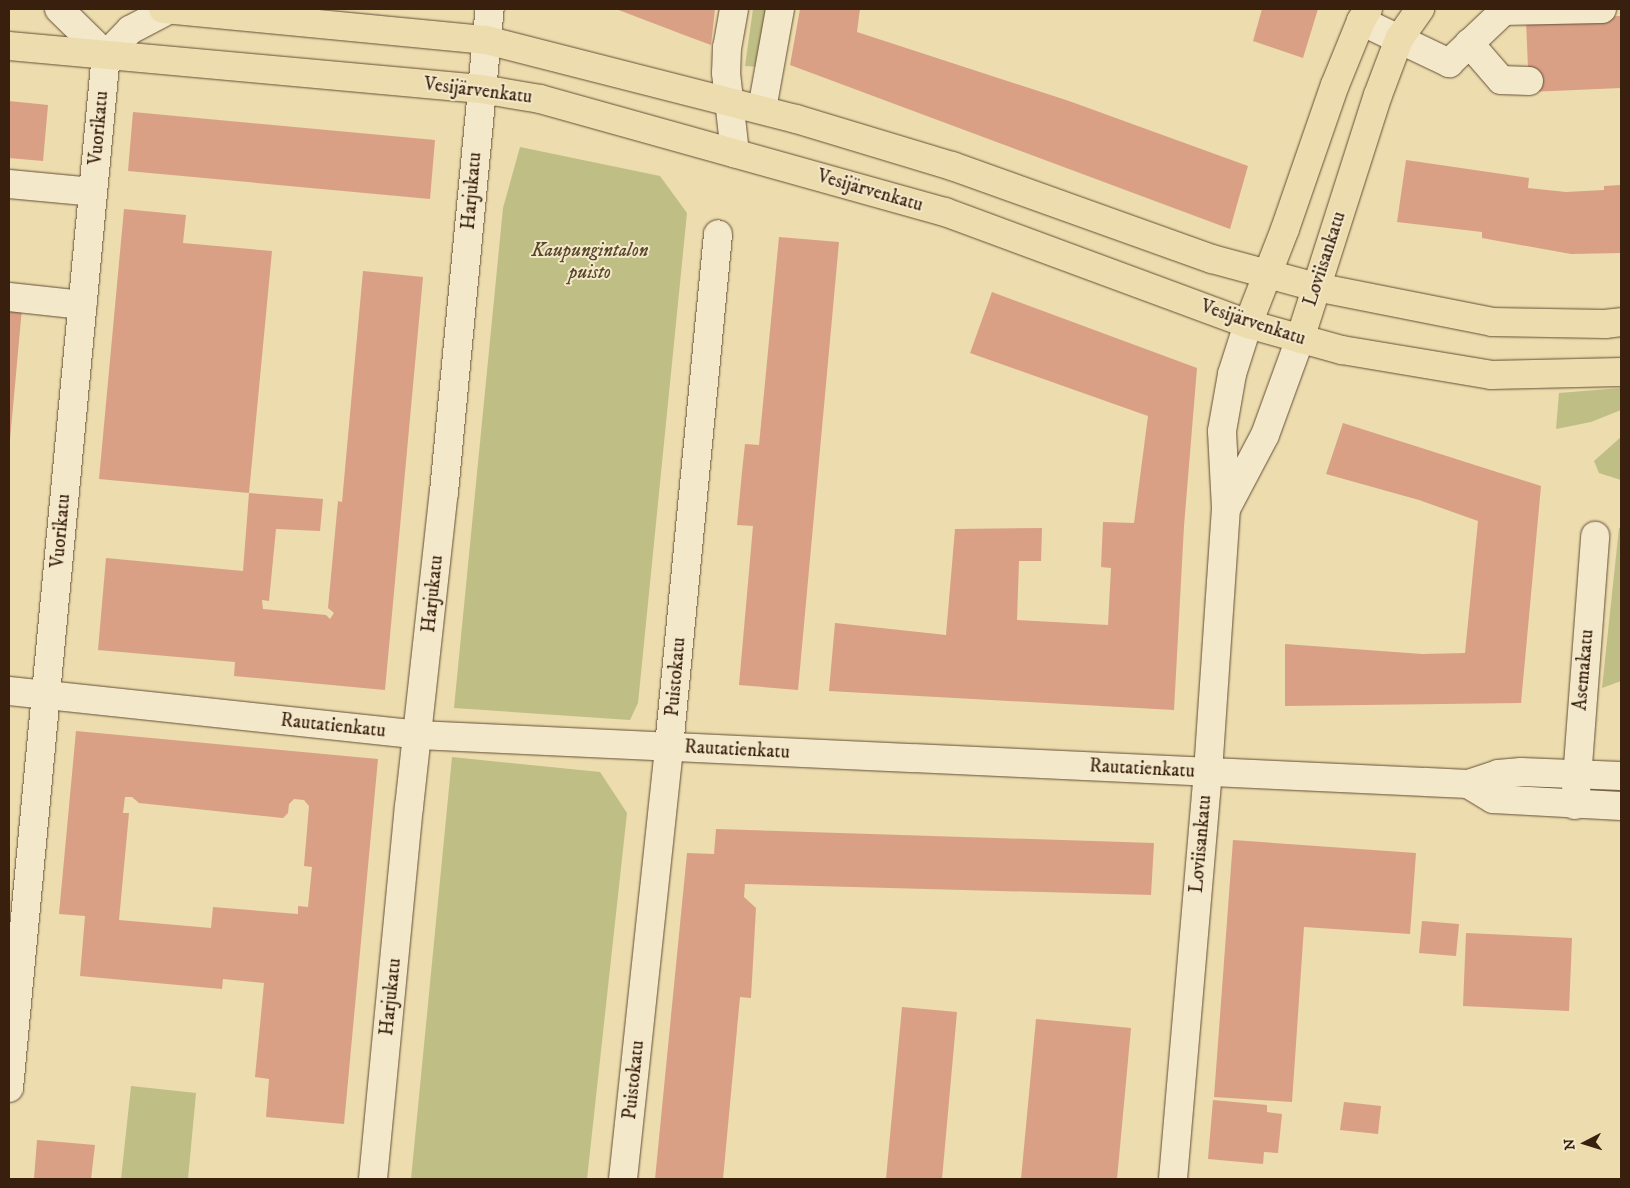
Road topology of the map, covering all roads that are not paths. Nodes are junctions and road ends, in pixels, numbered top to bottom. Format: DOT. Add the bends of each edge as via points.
graph roads {
  1 [pos="59,9"];
  2 [pos="163,9"];
  3 [pos="170,9"];
  4 [pos="490,9"];
  5 [pos="734,9"];
  6 [pos="780,9"];
  7 [pos="1420,9"];
  8 [pos="1602,9"];
  9 [pos="1504,10"];
  10 [pos="1364,15"];
  11 [pos="1399,39"];
  12 [pos="486,40"];
  13 [pos="1469,44"];
  14 [pos="9,46"];
  15 [pos="106,55"];
  16 [pos="1529,81"];
  17 [pos="481,90"];
  18 [pos="729,101"];
  19 [pos="762,109"];
  20 [pos="736,153"];
  21 [pos="9,184"];
  22 [pos="93,192"];
  23 [pos="718,234"];
  24 [pos="1265,274"];
  25 [pos="1316,287"];
  26 [pos="9,297"];
  27 [pos="83,305"];
  28 [pos="1621,322"];
  29 [pos="1248,324"];
  30 [pos="1300,339"];
  31 [pos="1621,372"];
  32 [pos="1226,508"];
  33 [pos="1595,536"];
  34 [pos="9,691"];
  35 [pos="46,694"];
  36 [pos="418,735"];
  37 [pos="669,747"];
  38 [pos="1208,772"];
  39 [pos="1576,775"];
  40 [pos="1621,776"];
  41 [pos="1468,784"];
  42 [pos="1575,805"];
  43 [pos="1621,806"];
  44 [pos="18,881"];
  45 [pos="9,1088"];
  46 [pos="373,1179"];
  47 [pos="623,1179"];
  48 [pos="1173,1179"];
  1 -- 15 [label="street"];
  2 -- 3 [label="main road"];
  3 -- 12 [label="main road"];
  3 -- 15 [label="street" via="130,30"];
  4 -- 12 [label="street, Harjukatu"];
  5 -- 18 [label="street" via="727,47"];
  6 -- 19 [label="street"];
  7 -- 11 [label="main road, Loviisankatu"];
  8 -- 9 [label="street"];
  9 -- 13 [label="street"];
  10 -- 11 [label="street"];
  10 -- 24 [label="main road, Loviisankatu" via="1335,85 1285,229"];
  11 -- 13 [label="street" via="1449,63"];
  11 -- 25 [label="main road, Loviisankatu"];
  12 -- 17 [label="street, Harjukatu"];
  12 -- 18 [label="main road"];
  13 -- 16 [label="street" via="1501,80"];
  14 -- 15 [label="main road, Vesijärvenkatu"];
  15 -- 17 [label="main road, Vesijärvenkatu"];
  15 -- 22 [label="street, Vuorikatu"];
  17 -- 20 [label="main road, Vesijärvenkatu" via="540,99"];
  17 -- 36 [label="street, Harjukatu"];
  18 -- 19 [label="main road"];
  18 -- 20 [label="street"];
  19 -- 24 [label="main road" via="952,166 1212,259"];
  20 -- 29 [label="main road, Vesijärvenkatu" via="945,212"];
  21 -- 22 [label="street"];
  22 -- 27 [label="street, Vuorikatu"];
  23 -- 37 [label="street, Puistokatu"];
  24 -- 25 [label="main road"];
  24 -- 29 [label="main road, Loviisankatu"];
  25 -- 28 [label="main road" via="1492,322"];
  25 -- 30 [label="main road, Loviisankatu"];
  26 -- 27 [label="street"];
  27 -- 35 [label="street, Vuorikatu"];
  29 -- 30 [label="main road, Vesijärvenkatu"];
  29 -- 32 [label="street, Loviisankatu" via="1232,374 1222,431"];
  30 -- 31 [label="main road, Vesijärvenkatu" via="1342,350 1491,374"];
  30 -- 32 [label="street, Loviisankatu" via="1264,435"];
  32 -- 38 [label="street, Loviisankatu"];
  33 -- 39 [label="street, Asemakatu"];
  34 -- 35 [label="street, Rautatienkatu"];
  35 -- 36 [label="street, Rautatienkatu"];
  35 -- 44 [label="street, Vuorikatu"];
  36 -- 37 [label="street, Rautatienkatu"];
  36 -- 46 [label="street, Harjukatu"];
  37 -- 38 [label="street, Rautatienkatu"];
  37 -- 47 [label="street, Puistokatu"];
  38 -- 41 [label="street, Rautatienkatu"];
  38 -- 48 [label="street, Loviisankatu"];
  39 -- 40 [label="street, Rautatienkatu"];
  39 -- 41 [label="street, Rautatienkatu" via="1521,772 1498,774"];
  39 -- 42 [label="street, Asemakatu"];
  41 -- 42 [label="street, Rautatienkatu" via="1493,799"];
  42 -- 43 [label="street, Rautatienkatu"];
  44 -- 45 [label="street, Vuorikatu"];
}
